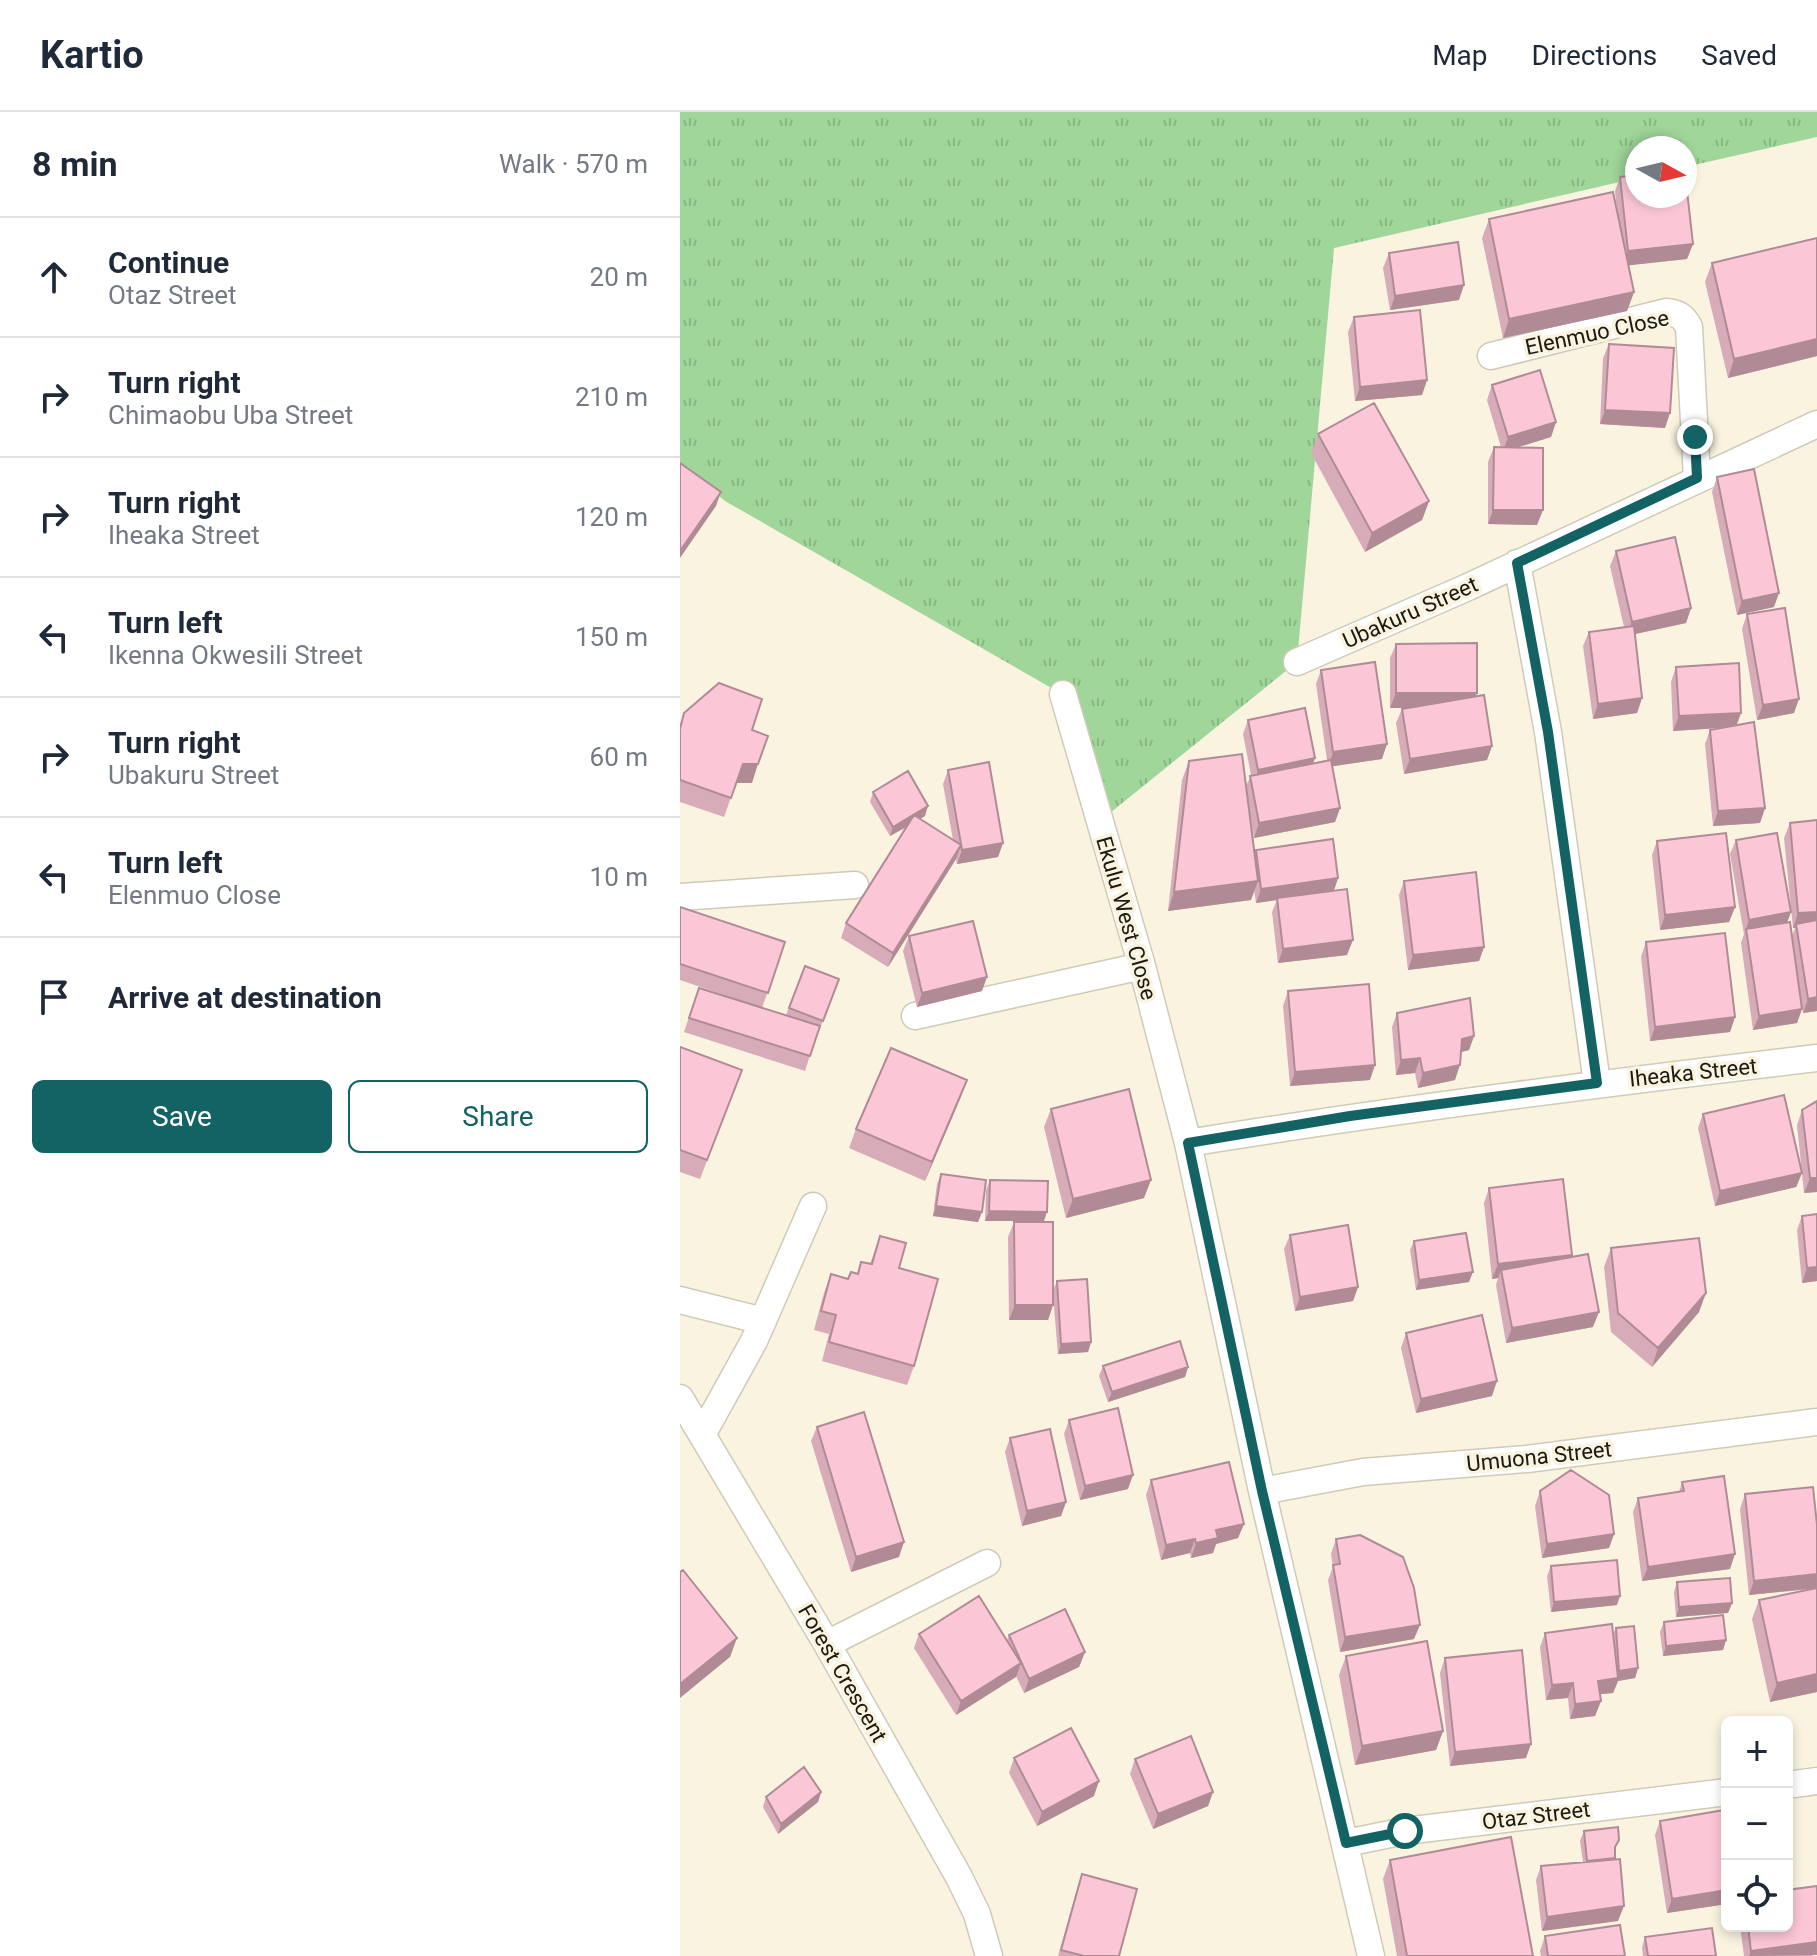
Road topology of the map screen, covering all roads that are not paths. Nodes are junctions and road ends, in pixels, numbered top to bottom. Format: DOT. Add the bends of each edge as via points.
graph roads {
  1 [pos="1491,356"];
  2 [pos="1817,424"];
  3 [pos="1697,478"];
  4 [pos="1517,563"];
  5 [pos="1297,662"];
  6 [pos="1063,694"];
  7 [pos="855,885"];
  8 [pos="680,897"];
  9 [pos="1142,966"];
  10 [pos="915,1016"];
  11 [pos="1817,1058"];
  12 [pos="1597,1083"];
  13 [pos="1188,1143"];
  14 [pos="813,1206"];
  15 [pos="680,1300"];
  16 [pos="763,1321"];
  17 [pos="680,1398"];
  18 [pos="1817,1422"];
  19 [pos="702,1435"];
  20 [pos="1262,1491"];
  21 [pos="987,1563"];
  22 [pos="827,1644"];
  23 [pos="1817,1781"];
  24 [pos="1793,1784"];
  25 [pos="1721,1793"];
  26 [pos="1346,1843"];
  27 [pos="989,1956"];
  28 [pos="1371,1956"];
  1 -- 3 [label="street, Elenmuo Close" via="1677,313 1689,327"];
  2 -- 3 [label="street, Ubakuru Street"];
  3 -- 4 [label="street, Ubakuru Street"];
  4 -- 5 [label="street, Ubakuru Street"];
  4 -- 12 [label="street" via="1548,732"];
  6 -- 9 [label="street, Ekulu West Close"];
  7 -- 8 [label="street"];
  9 -- 10 [label="street"];
  9 -- 13 [label="street, Ekulu West Close"];
  11 -- 12 [label="street, Iheaka Street"];
  12 -- 13 [label="street, Iheaka Street"];
  13 -- 20 [label="street, Ekulu West Close"];
  14 -- 16 [label="street"];
  15 -- 16 [label="street"];
  16 -- 19 [label="street"];
  17 -- 19 [label="street, Forest Crescent"];
  18 -- 20 [label="street, Umuona Street" via="1527,1459 1363,1472"];
  19 -- 22 [label="street, Forest Crescent"];
  20 -- 26 [label="street, Ekulu West Close"];
  21 -- 22 [label="street"];
  22 -- 27 [label="street, Forest Crescent" via="959,1877"];
  23 -- 24 [label="street"];
  25 -- 26 [label="street, Otaz Street" via="1405,1831"];
  26 -- 28 [label="street, Ekulu West Close"];
}
